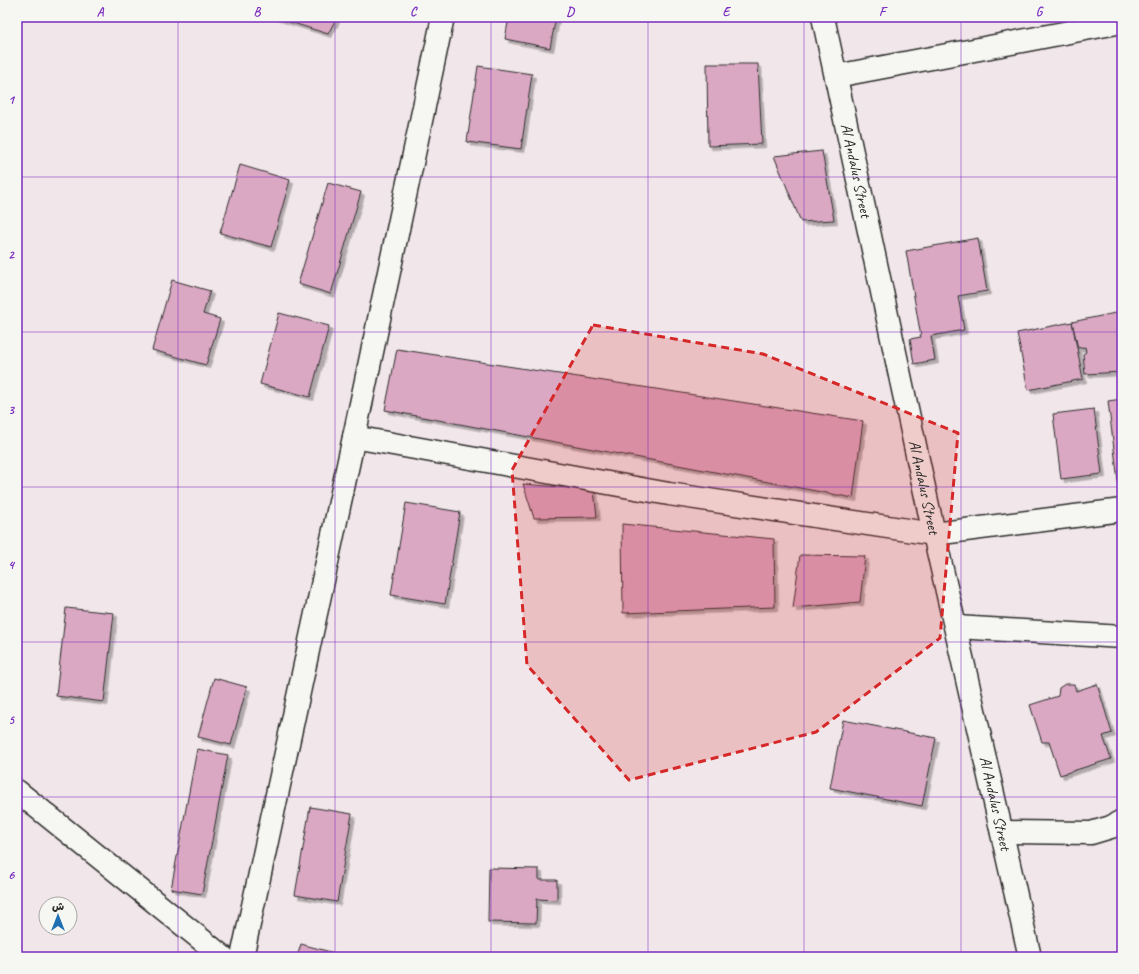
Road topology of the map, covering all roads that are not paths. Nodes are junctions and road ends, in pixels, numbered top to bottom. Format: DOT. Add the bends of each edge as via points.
graph roads {
  1 [pos="443,17"];
  2 [pos="823,17"];
  3 [pos="1122,22"];
  4 [pos="836,76"];
  5 [pos="354,437"];
  6 [pos="1122,510"];
  7 [pos="934,534"];
  8 [pos="956,627"];
  9 [pos="1122,637"];
  10 [pos="17,791"];
  11 [pos="1122,821"];
  12 [pos="1002,832"];
  13 [pos="223,957"];
  14 [pos="242,957"];
  15 [pos="1030,957"];
  1 -- 5 [label="main road"];
  2 -- 4 [label="main road, Al Andalus Street"];
  3 -- 4 [label="main road"];
  4 -- 7 [label="main road, Al Andalus Street"];
  5 -- 7 [label="main road" via="669,494"];
  5 -- 14 [label="main road"];
  6 -- 7 [label="main road"];
  7 -- 8 [label="main road, Al Andalus Street"];
  8 -- 9 [label="main road"];
  8 -- 12 [label="main road, Al Andalus Street"];
  10 -- 13 [label="main road"];
  11 -- 12 [label="main road" via="1112,828 1091,833"];
  12 -- 15 [label="main road, Al Andalus Street"];
}
